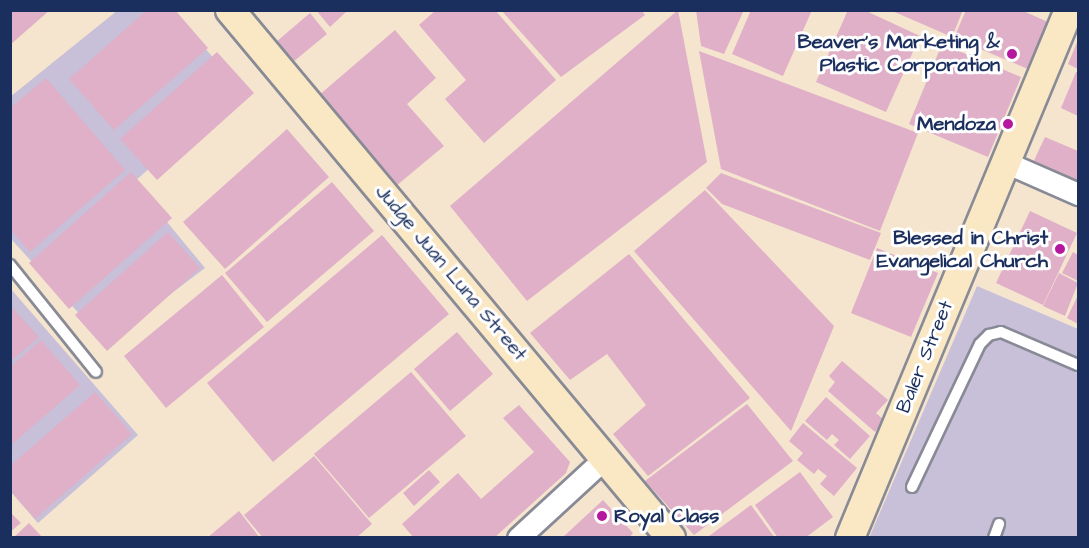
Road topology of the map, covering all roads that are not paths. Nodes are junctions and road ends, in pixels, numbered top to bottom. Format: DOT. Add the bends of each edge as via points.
graph roads {
  1 [pos="1069,10"];
  2 [pos="236,13"];
  3 [pos="1005,162"];
  4 [pos="1078,194"];
  5 [pos="10,265"];
  6 [pos="1078,365"];
  7 [pos="96,372"];
  8 [pos="606,458"];
  9 [pos="912,488"];
  10 [pos="999,524"];
  11 [pos="518,537"];
  12 [pos="671,537"];
  13 [pos="850,537"];
  14 [pos="994,537"];
  1 -- 3 [label="street, Baler Street"];
  2 -- 8 [label="street, Judge Juan Luna Street"];
  3 -- 4 [label="street"];
  3 -- 13 [label="street, Baler Street" via="884,476"];
  5 -- 7 [label="lane"];
  6 -- 9 [label="lane" via="1001,332 989,335 980,344"];
  8 -- 11 [label="street"];
  8 -- 12 [label="street, Judge Juan Luna Street"];
  10 -- 14 [label="lane"];
}
